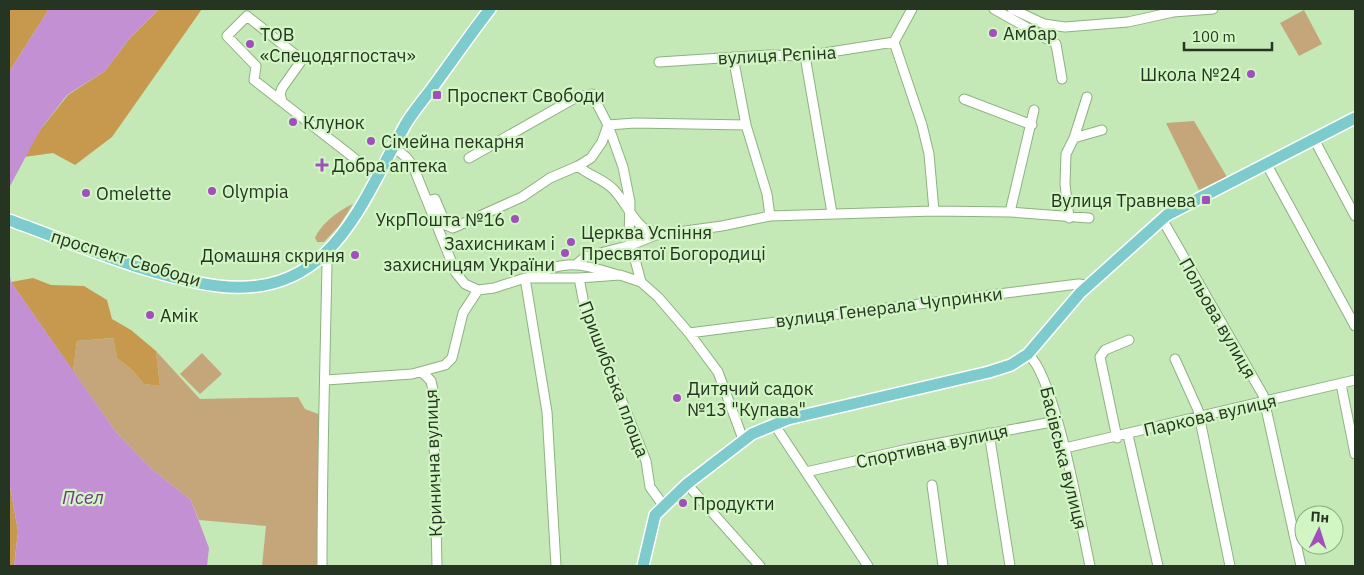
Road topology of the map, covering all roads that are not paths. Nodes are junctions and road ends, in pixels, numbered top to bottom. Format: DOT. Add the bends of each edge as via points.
graph roads {
  1 [pos="490,9"];
  2 [pos="912,9"];
  3 [pos="994,9"];
  4 [pos="1012,9"];
  5 [pos="1213,9"];
  6 [pos="1173,10"];
  7 [pos="894,42"];
  8 [pos="806,56"];
  9 [pos="733,57"];
  10 [pos="659,62"];
  11 [pos="1062,78"];
  12 [pos="1087,97"];
  13 [pos="964,99"];
  14 [pos="282,101"];
  15 [pos="1034,110"];
  16 [pos="1355,118"];
  17 [pos="608,125"];
  18 [pos="746,125"];
  19 [pos="1032,125"];
  20 [pos="1102,130"];
  21 [pos="1074,138"];
  22 [pos="1315,141"];
  23 [pos="394,147"];
  24 [pos="470,158"];
  25 [pos="1267,165"];
  26 [pos="578,166"];
  27 [pos="380,175"];
  28 [pos="427,201"];
  29 [pos="934,211"];
  30 [pos="1010,212"];
  31 [pos="630,213"];
  32 [pos="832,213"];
  33 [pos="770,216"];
  34 [pos="1355,216"];
  35 [pos="1069,218"];
  36 [pos="1090,218"];
  37 [pos="1162,219"];
  38 [pos="9,220"];
  39 [pos="656,235"];
  40 [pos="632,245"];
  41 [pos="321,256"];
  42 [pos="578,264"];
  43 [pos="620,275"];
  44 [pos="525,278"];
  45 [pos="578,278"];
  46 [pos="641,282"];
  47 [pos="1089,285"];
  48 [pos="478,290"];
  49 [pos="1355,326"];
  50 [pos="689,332"];
  51 [pos="1129,340"];
  52 [pos="1028,354"];
  53 [pos="1175,358"];
  54 [pos="422,372"];
  55 [pos="326,380"];
  56 [pos="1355,380"];
  57 [pos="1341,384"];
  58 [pos="1266,403"];
  59 [pos="1199,417"];
  60 [pos="1057,421"];
  61 [pos="774,424"];
  62 [pos="989,433"];
  63 [pos="1128,435"];
  64 [pos="1117,438"];
  65 [pos="743,439"];
  66 [pos="1065,448"];
  67 [pos="1355,454"];
  68 [pos="806,472"];
  69 [pos="687,484"];
  70 [pos="932,486"];
  71 [pos="663,505"];
  72 [pos="322,566"];
  73 [pos="437,566"];
  74 [pos="556,566"];
  75 [pos="643,566"];
  76 [pos="760,566"];
  77 [pos="868,566"];
  78 [pos="943,566"];
  79 [pos="1010,566"];
  80 [pos="1090,566"];
  81 [pos="1158,566"];
  82 [pos="1230,566"];
  83 [pos="1301,566"];
  1 -- 23 [label="main road, проспект Свободи" via="418,105"];
  2 -- 7 [label="street"];
  3 -- 11 [label="street" via="1056,44"];
  4 -- 6 [label="street" via="1044,24 1065,27 1128,22"];
  5 -- 6 [label="street"];
  7 -- 8 [label="street, вулиця Рєпіна"];
  7 -- 29 [label="street" via="929,154"];
  8 -- 9 [label="street, вулиця Рєпіна"];
  8 -- 32 [label="street"];
  9 -- 10 [label="street, вулиця Рєпіна"];
  9 -- 18 [label="street"];
  12 -- 21 [label="street"];
  13 -- 19 [label="street"];
  14 -- 14 [label="street" via="254,80 256,66 226,36 247,16 302,60 282,88"];
  14 -- 27 [label="street"];
  15 -- 19 [label="street"];
  16 -- 22 [label="main road"];
  17 -- 18 [label="street"];
  17 -- 24 [label="street" via="592,94 567,102"];
  17 -- 26 [label="street" via="598,150"];
  17 -- 31 [label="street" via="623,167"];
  18 -- 33 [label="street" via="767,194"];
  19 -- 30 [label="street"];
  20 -- 21 [label="street"];
  21 -- 35 [label="street" via="1066,154 1065,166"];
  22 -- 25 [label="main road"];
  22 -- 34 [label="street"];
  23 -- 27 [label="main road, проспект Свободи"];
  23 -- 28 [label="street" via="410,161"];
  25 -- 37 [label="main road"];
  25 -- 49 [label="street"];
  26 -- 28 [label="street" via="550,178 522,198 453,228 446,225 435,199"];
  26 -- 31 [label="street" via="588,175 608,184"];
  27 -- 41 [label="main road, проспект Свободи" via="351,225"];
  28 -- 48 [label="street" via="456,272 465,284"];
  29 -- 30 [label="street"];
  29 -- 32 [label="street"];
  30 -- 35 [label="street"];
  31 -- 39 [label="street" via="646,231"];
  31 -- 40 [label="street"];
  32 -- 33 [label="street"];
  33 -- 39 [label="street"];
  35 -- 36 [label="street"];
  37 -- 47 [label="main road"];
  37 -- 58 [label="street, Польова вулиця"];
  38 -- 41 [label="main road, проспект Свободи" via="151,270 218,286 275,284"];
  39 -- 40 [label="street"];
  40 -- 42 [label="street" via="585,257"];
  40 -- 46 [label="street"];
  41 -- 55 [label="street" via="327,265"];
  42 -- 43 [label="street"];
  42 -- 44 [label="street" via="552,266"];
  43 -- 45 [label="street, Пришибська площа"];
  43 -- 46 [label="street, Пришибська площа"];
  44 -- 45 [label="street, Пришибська площа"];
  44 -- 48 [label="street, Пришибська площа"];
  44 -- 74 [label="street" via="547,412"];
  45 -- 71 [label="street, Пришибська площа" via="585,310 646,461 650,487"];
  46 -- 50 [label="street, Пришибська площа"];
  47 -- 50 [label="street, вулиця Генерала Чупринки"];
  47 -- 52 [label="main road" via="1067,306"];
  48 -- 54 [label="street, Кринична вулиця" via="463,313 452,358 445,365"];
  50 -- 65 [label="street, Пришибська площа" via="718,372"];
  51 -- 64 [label="street" via="1105,350 1100,357"];
  52 -- 60 [label="street, Басівська вулиця" via="1039,367"];
  52 -- 61 [label="main road" via="1001,369"];
  53 -- 59 [label="street"];
  54 -- 55 [label="street"];
  54 -- 73 [label="street, Кринична вулиця" via="431,381 433,390"];
  55 -- 72 [label="street"];
  56 -- 57 [label="street, Паркова вулиця"];
  57 -- 58 [label="street, Паркова вулиця"];
  57 -- 67 [label="street"];
  58 -- 59 [label="street, Паркова вулиця"];
  58 -- 83 [label="street, Польова вулиця"];
  59 -- 63 [label="street, Паркова вулиця"];
  59 -- 82 [label="street"];
  60 -- 62 [label="street, Спортивна вулиця"];
  60 -- 66 [label="street, Басівська вулиця"];
  61 -- 65 [label="main road"];
  61 -- 68 [label="street"];
  62 -- 68 [label="street, Спортивна вулиця"];
  62 -- 79 [label="street"];
  63 -- 64 [label="street, Паркова вулиця"];
  63 -- 81 [label="street"];
  64 -- 66 [label="street, Паркова вулиця"];
  65 -- 69 [label="main road"];
  66 -- 80 [label="street, Басівська вулиця"];
  68 -- 77 [label="street"];
  69 -- 71 [label="main road"];
  69 -- 76 [label="street"];
  70 -- 78 [label="street"];
  71 -- 75 [label="main road" via="653,519"];
}
